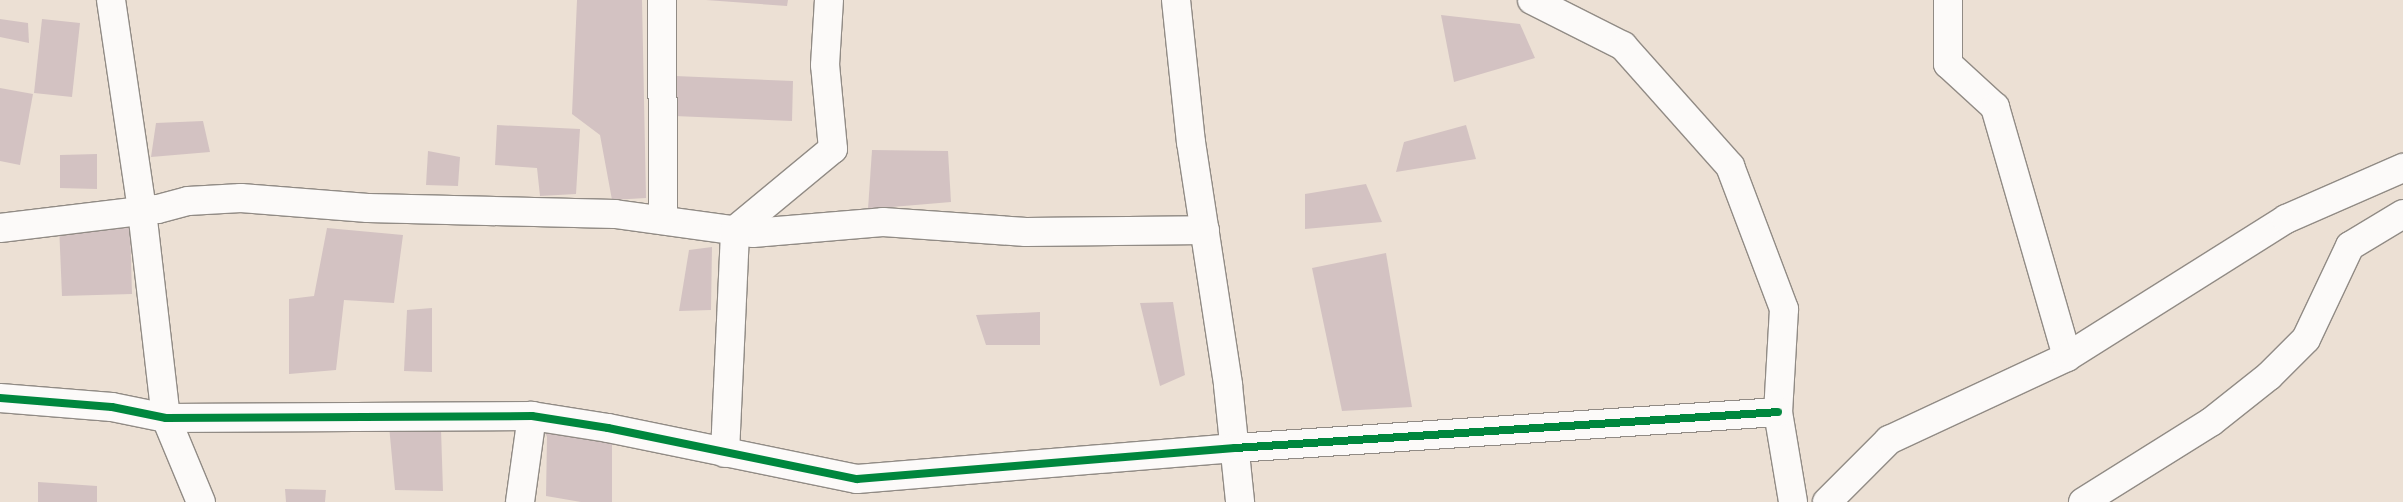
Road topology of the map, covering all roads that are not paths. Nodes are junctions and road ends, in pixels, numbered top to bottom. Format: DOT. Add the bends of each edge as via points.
graph roads {
  1 [pos="111,0"];
  2 [pos="662,0"];
  3 [pos="829,0"];
  4 [pos="1176,0"];
  5 [pos="1532,0"];
  6 [pos="1948,0"];
  7 [pos="2403,168"];
  8 [pos="142,211"];
  9 [pos="2403,214"];
  10 [pos="663,220"];
  11 [pos="0,228"];
  12 [pos="735,230"];
  13 [pos="1205,230"];
  14 [pos="2067,357"];
  15 [pos="0,398"];
  16 [pos="1778,412"];
  17 [pos="532,416"];
  18 [pos="166,418"];
  19 [pos="1235,448"];
  20 [pos="726,453"];
  21 [pos="201,502"];
  22 [pos="520,502"];
  23 [pos="1240,502"];
  24 [pos="1793,502"];
  25 [pos="1827,502"];
  26 [pos="2082,502"];
  1 -- 8 [label="street"];
  2 -- 10 [label="street"];
  3 -- 12 [label="street" via="825,65 833,149"];
  4 -- 13 [label="street"];
  5 -- 16 [label="street" via="1623,46 1730,166 1784,309"];
  6 -- 14 [label="street" via="1948,64 1995,107"];
  7 -- 14 [label="street" via="2286,218"];
  8 -- 10 [label="street" via="188,201 241,198 368,208 615,214"];
  8 -- 11 [label="street"];
  8 -- 18 [label="street"];
  9 -- 26 [label="street" via="2350,246 2306,340 2269,376 2210,422"];
  10 -- 12 [label="street"];
  12 -- 13 [label="street" via="778,233 883,222 1026,232"];
  12 -- 20 [label="street"];
  13 -- 19 [label="street"];
  14 -- 25 [label="street" via="1889,440"];
  15 -- 18 [label="street" via="112,407"];
  16 -- 19 [label="street"];
  16 -- 24 [label="street"];
  17 -- 18 [label="street"];
  17 -- 20 [label="street"];
  17 -- 22 [label="street"];
  18 -- 21 [label="street"];
  19 -- 20 [label="street" via="857,479"];
  19 -- 23 [label="street"];
}
